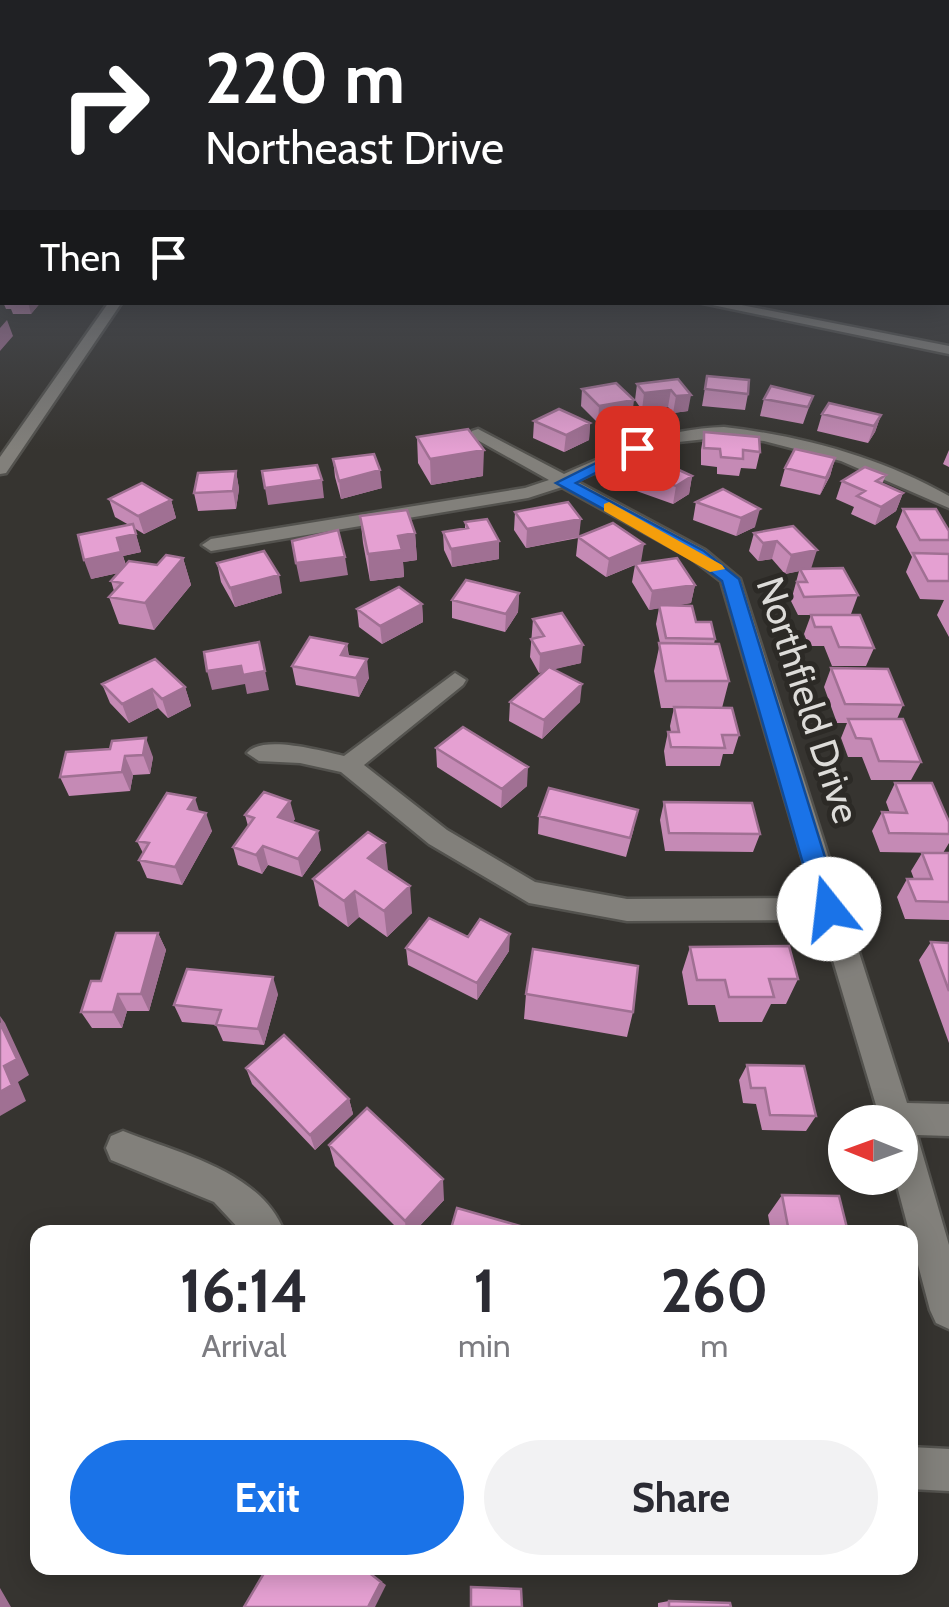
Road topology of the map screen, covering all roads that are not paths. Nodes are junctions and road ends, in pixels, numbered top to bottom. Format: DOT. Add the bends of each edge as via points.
graph roads {
  1 [pos="114,305"];
  2 [pos="719,305"];
  3 [pos="949,350"];
  4 [pos="478,434"];
  5 [pos="0,470"];
  6 [pos="564,483"];
  7 [pos="949,503"];
  8 [pos="211,545"];
  9 [pos="455,680"];
  10 [pos="259,753"];
  11 [pos="348,765"];
  12 [pos="829,909"];
  13 [pos="892,1105"];
  14 [pos="949,1120"];
  15 [pos="918,1123"];
  16 [pos="123,1148"];
  17 [pos="917,1195"];
  18 [pos="259,1225"];
  19 [pos="949,1310"];
  20 [pos="918,1468"];
  21 [pos="949,1470"];
  1 -- 5 [label="street"];
  2 -- 3 [label="street"];
  4 -- 6 [label="street, Northfield Drive"];
  6 -- 7 [label="street" via="655,440 720,430 895,474"];
  6 -- 8 [label="street"];
  6 -- 12 [label="street, Northfield Drive" via="698,554 730,579"];
  9 -- 11 [label="street"];
  10 -- 11 [label="street"];
  11 -- 12 [label="street" via="438,837 529,892 627,910"];
  12 -- 13 [label="street, Northfield Drive"];
  14 -- 15 [label="street"];
  16 -- 18 [label="street" via="226,1190"];
  17 -- 19 [label="street, Northfield Drive"];
  20 -- 21 [label="street"];
}
